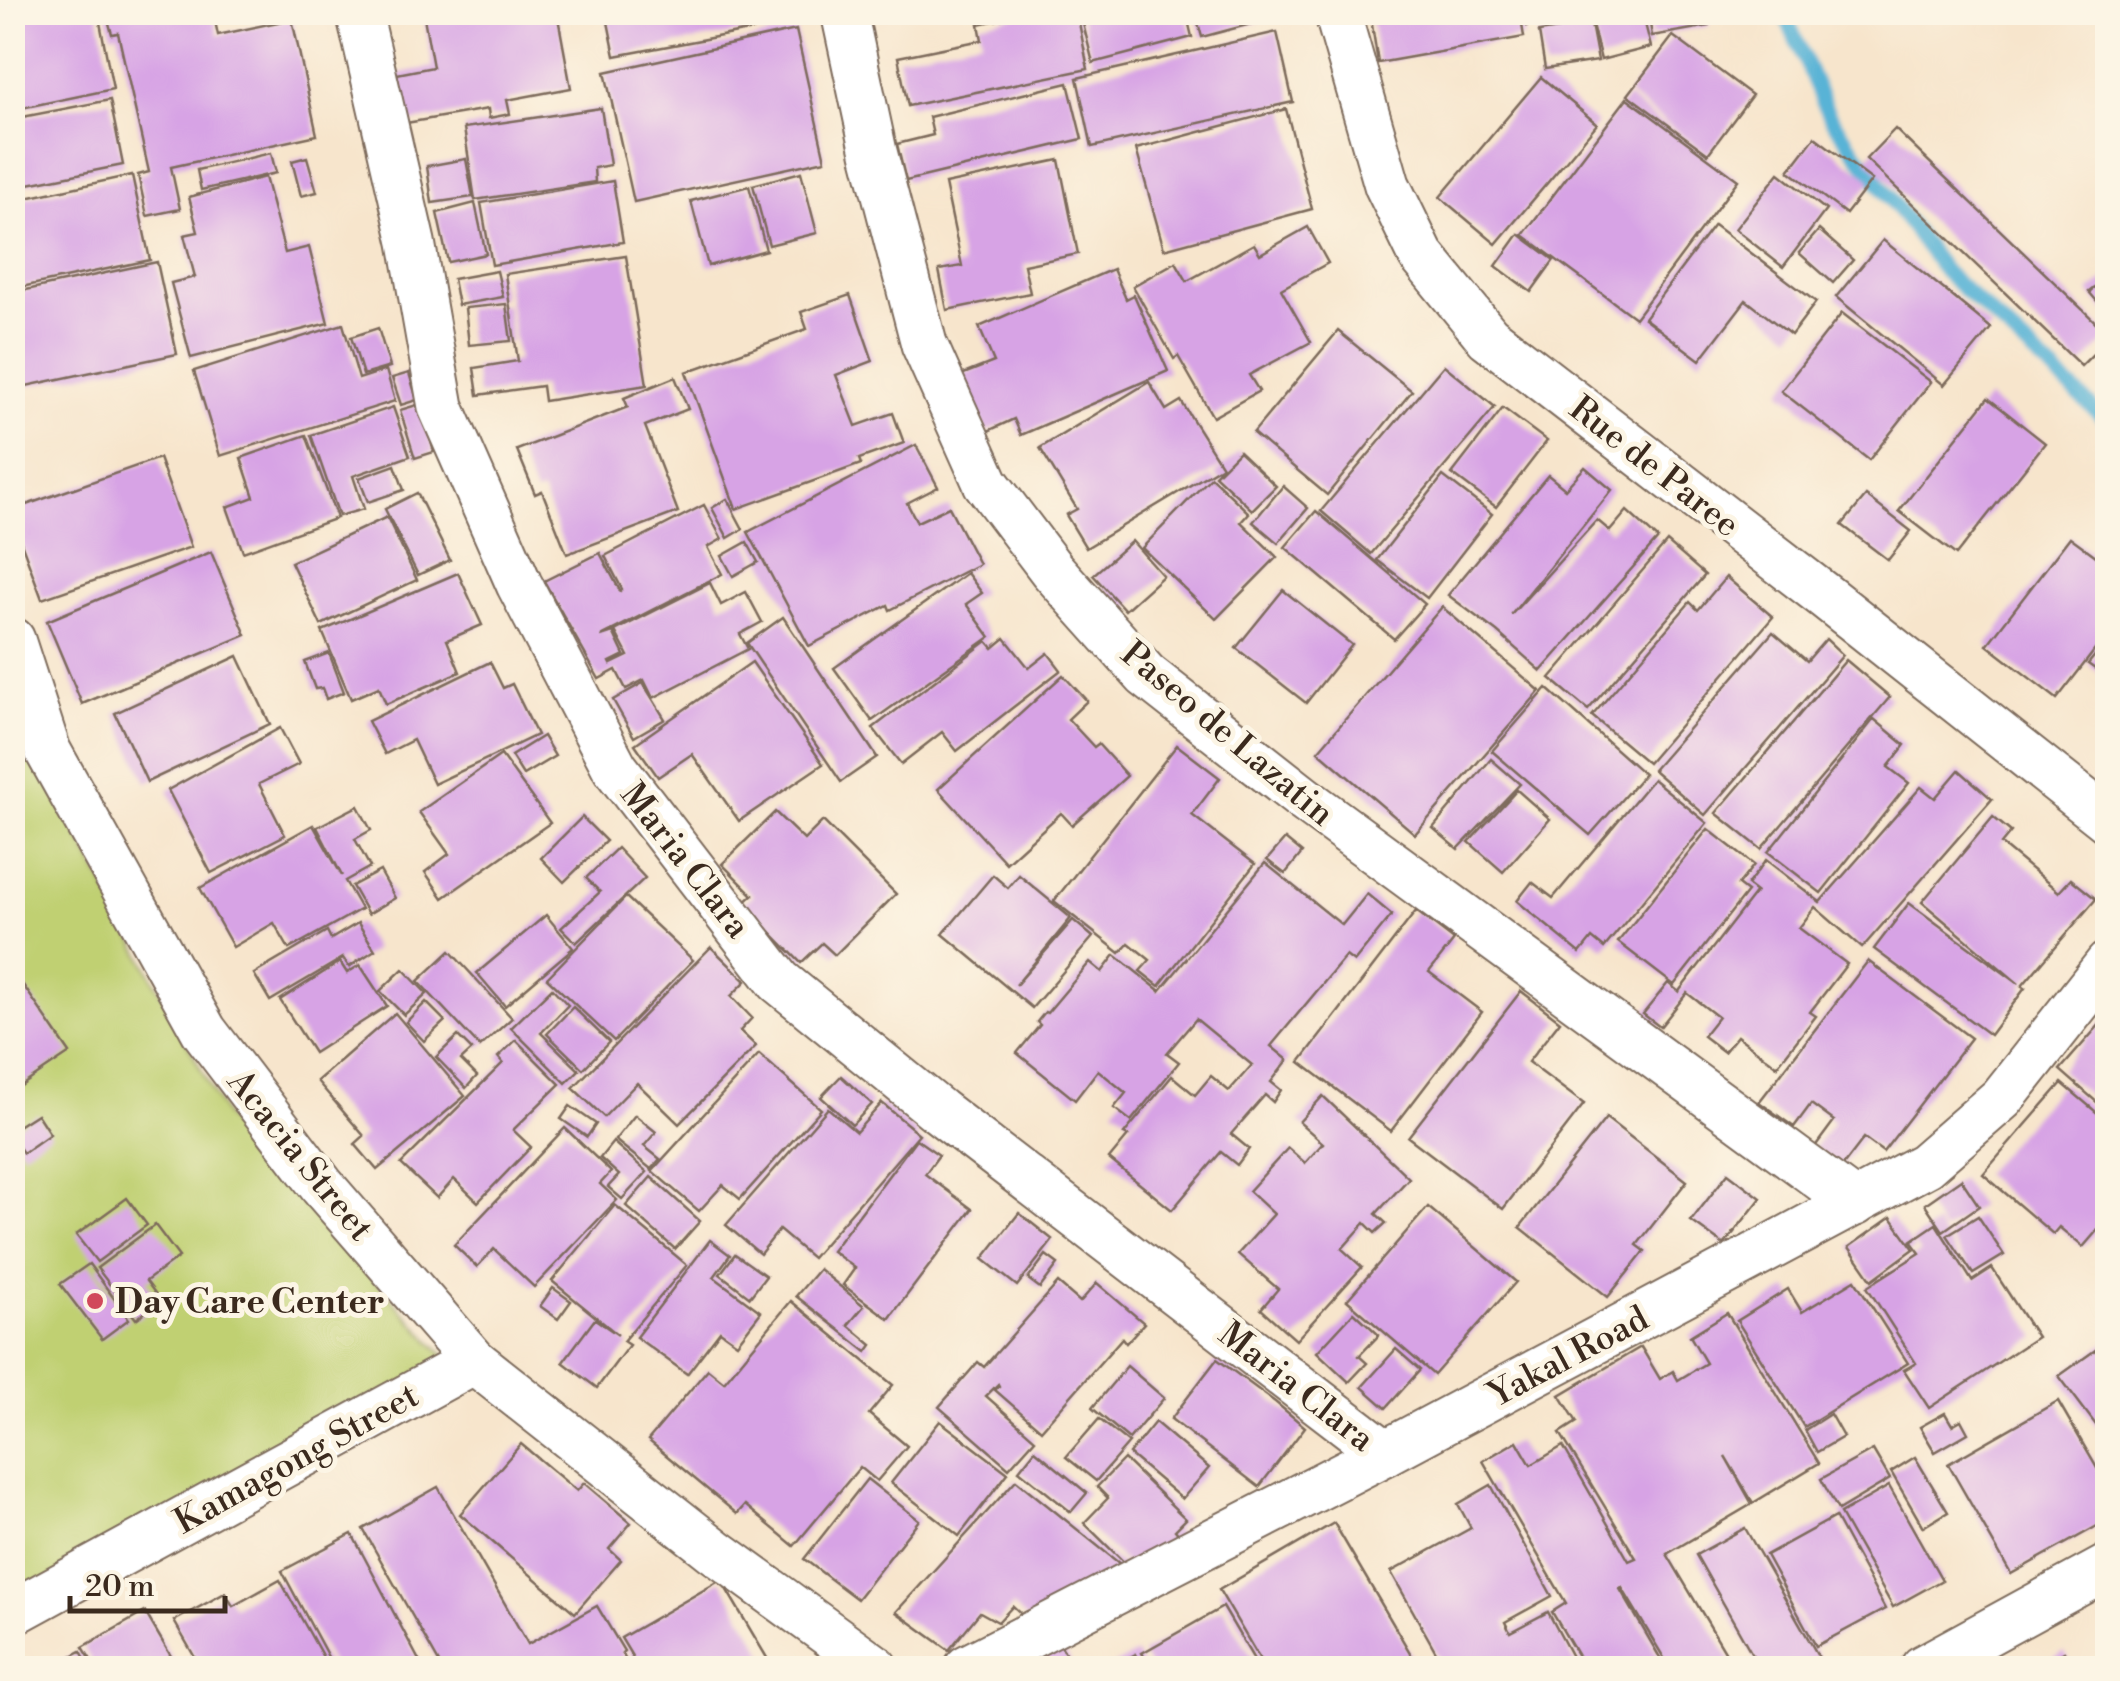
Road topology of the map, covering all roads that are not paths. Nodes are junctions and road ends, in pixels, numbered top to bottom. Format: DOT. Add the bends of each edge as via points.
graph roads {
  1 [pos="359,12"];
  2 [pos="844,12"];
  3 [pos="1337,12"];
  4 [pos="12,640"];
  5 [pos="2108,820"];
  6 [pos="2108,964"];
  7 [pos="1855,1203"];
  8 [pos="474,1361"];
  9 [pos="1385,1454"];
  10 [pos="2108,1567"];
  11 [pos="12,1613"];
  12 [pos="876,1668"];
  13 [pos="968,1668"];
  14 [pos="1924,1668"];
  1 -- 9 [label="street, Maria Clara" via="412,242 441,408 519,584 615,768 779,980"];
  2 -- 7 [label="street, Paseo de Lazatin" via="924,344 986,483 1052,570 1146,674 1275,776"];
  3 -- 5 [label="street, Rue de Paree" via="1387,185 1421,255 1488,336"];
  4 -- 8 [label="street, Acacia Street" via="48,750 204,1031 322,1186"];
  6 -- 7 [label="street, Yakal Road" via="2002,1098 1925,1165"];
  7 -- 9 [label="street, Yakal Road"];
  8 -- 11 [label="street, Kamagong Street"];
  8 -- 12 [label="street, Acacia Street" via="714,1551"];
  9 -- 13 [label="street, Yakal Road"];
  10 -- 14 [label="street"];
}
